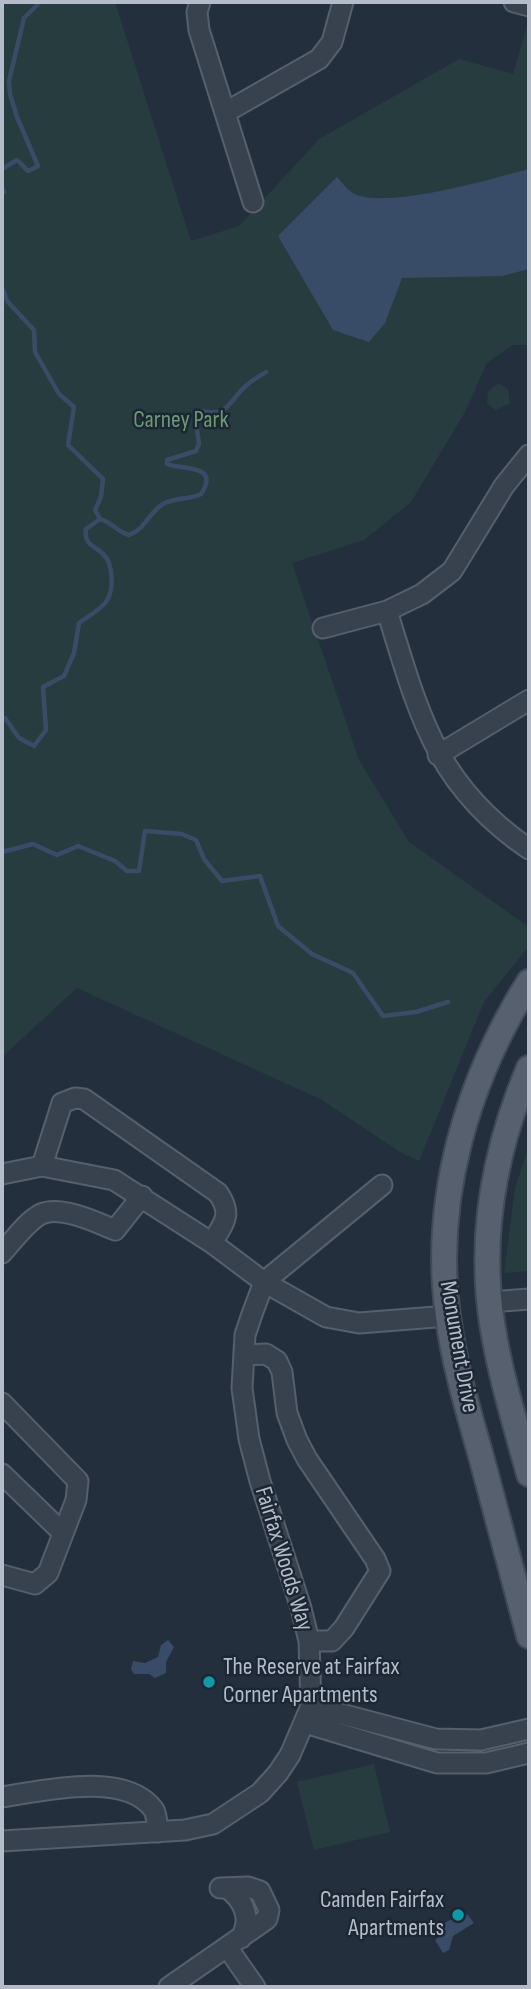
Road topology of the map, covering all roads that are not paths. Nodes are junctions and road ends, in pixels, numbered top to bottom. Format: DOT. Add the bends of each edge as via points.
graph roads {
  1 [pos="200,2"];
  2 [pos="343,2"];
  3 [pos="514,2"];
  4 [pos="529,6"];
  5 [pos="226,113"];
  6 [pos="253,202"];
  7 [pos="529,455"];
  8 [pos="387,611"];
  9 [pos="323,628"];
  10 [pos="529,701"];
  11 [pos="438,755"];
  12 [pos="529,849"];
  13 [pos="529,982"];
  14 [pos="529,1068"];
  15 [pos="42,1166"];
  16 [pos="2,1174"];
  17 [pos="382,1185"];
  18 [pos="142,1196"];
  19 [pos="212,1243"];
  20 [pos="2,1253"];
  21 [pos="264,1282"];
  22 [pos="529,1299"];
  23 [pos="490,1302"];
  24 [pos="448,1316"];
  25 [pos="244,1355"];
  26 [pos="2,1403"];
  27 [pos="2,1474"];
  28 [pos="529,1474"];
  29 [pos="63,1533"];
  30 [pos="2,1574"];
  31 [pos="529,1636"];
  32 [pos="309,1641"];
  33 [pos="308,1715"];
  34 [pos="529,1729"];
  35 [pos="529,1752"];
  36 [pos="2,1797"];
  37 [pos="158,1832"];
  38 [pos="2,1841"];
  39 [pos="224,1888"];
  40 [pos="234,1942"];
  41 [pos="169,1987"];
  42 [pos="255,1987"];
  1 -- 5 [label="street" via="199,30"];
  2 -- 5 [label="street" via="332,43 319,59"];
  3 -- 4 [label="street"];
  5 -- 6 [label="street"];
  7 -- 8 [label="street" via="504,486 452,571 422,594"];
  8 -- 9 [label="street"];
  8 -- 11 [label="street" via="419,716"];
  10 -- 11 [label="street"];
  11 -- 12 [label="street" via="466,795"];
  13 -- 24 [label="main road, Monument Drive" via="488,1058 456,1153 445,1227"];
  14 -- 23 [label="main road, Monument Drive" via="504,1137 493,1189"];
  15 -- 16 [label="street"];
  15 -- 18 [label="street" via="114,1180"];
  15 -- 19 [label="street" via="62,1102 84,1099 218,1193 227,1206 226,1217"];
  17 -- 21 [label="street"];
  18 -- 19 [label="street"];
  18 -- 20 [label="street" via="115,1230 81,1217 51,1211 41,1214"];
  19 -- 21 [label="street"];
  21 -- 24 [label="street" via="326,1317 359,1323"];
  21 -- 25 [label="street, Fairfax Woods Way" via="245,1335"];
  22 -- 23 [label="street"];
  23 -- 28 [label="main road, Monument Drive" via="498,1359"];
  24 -- 31 [label="main road, Monument Drive"];
  25 -- 32 [label="street, Fairfax Woods Way" via="242,1388 249,1439"];
  25 -- 32 [label="street" via="266,1354 277,1361 297,1440 380,1571 332,1641"];
  26 -- 29 [label="street" via="78,1481"];
  27 -- 29 [label="street"];
  29 -- 30 [label="street" via="48,1573 35,1584"];
  32 -- 33 [label="street, Fairfax Woods Way"];
  33 -- 34 [label="street" via="436,1739 481,1740"];
  33 -- 35 [label="street" via="437,1763 486,1763"];
  33 -- 37 [label="street" via="278,1773 260,1793 213,1824"];
  36 -- 37 [label="street" via="59,1788 111,1787 141,1797 155,1812"];
  37 -- 38 [label="street"];
  39 -- 40 [label="street" via="240,1900 247,1915 246,1929"];
  40 -- 41 [label="street"];
  40 -- 42 [label="street"];
}
